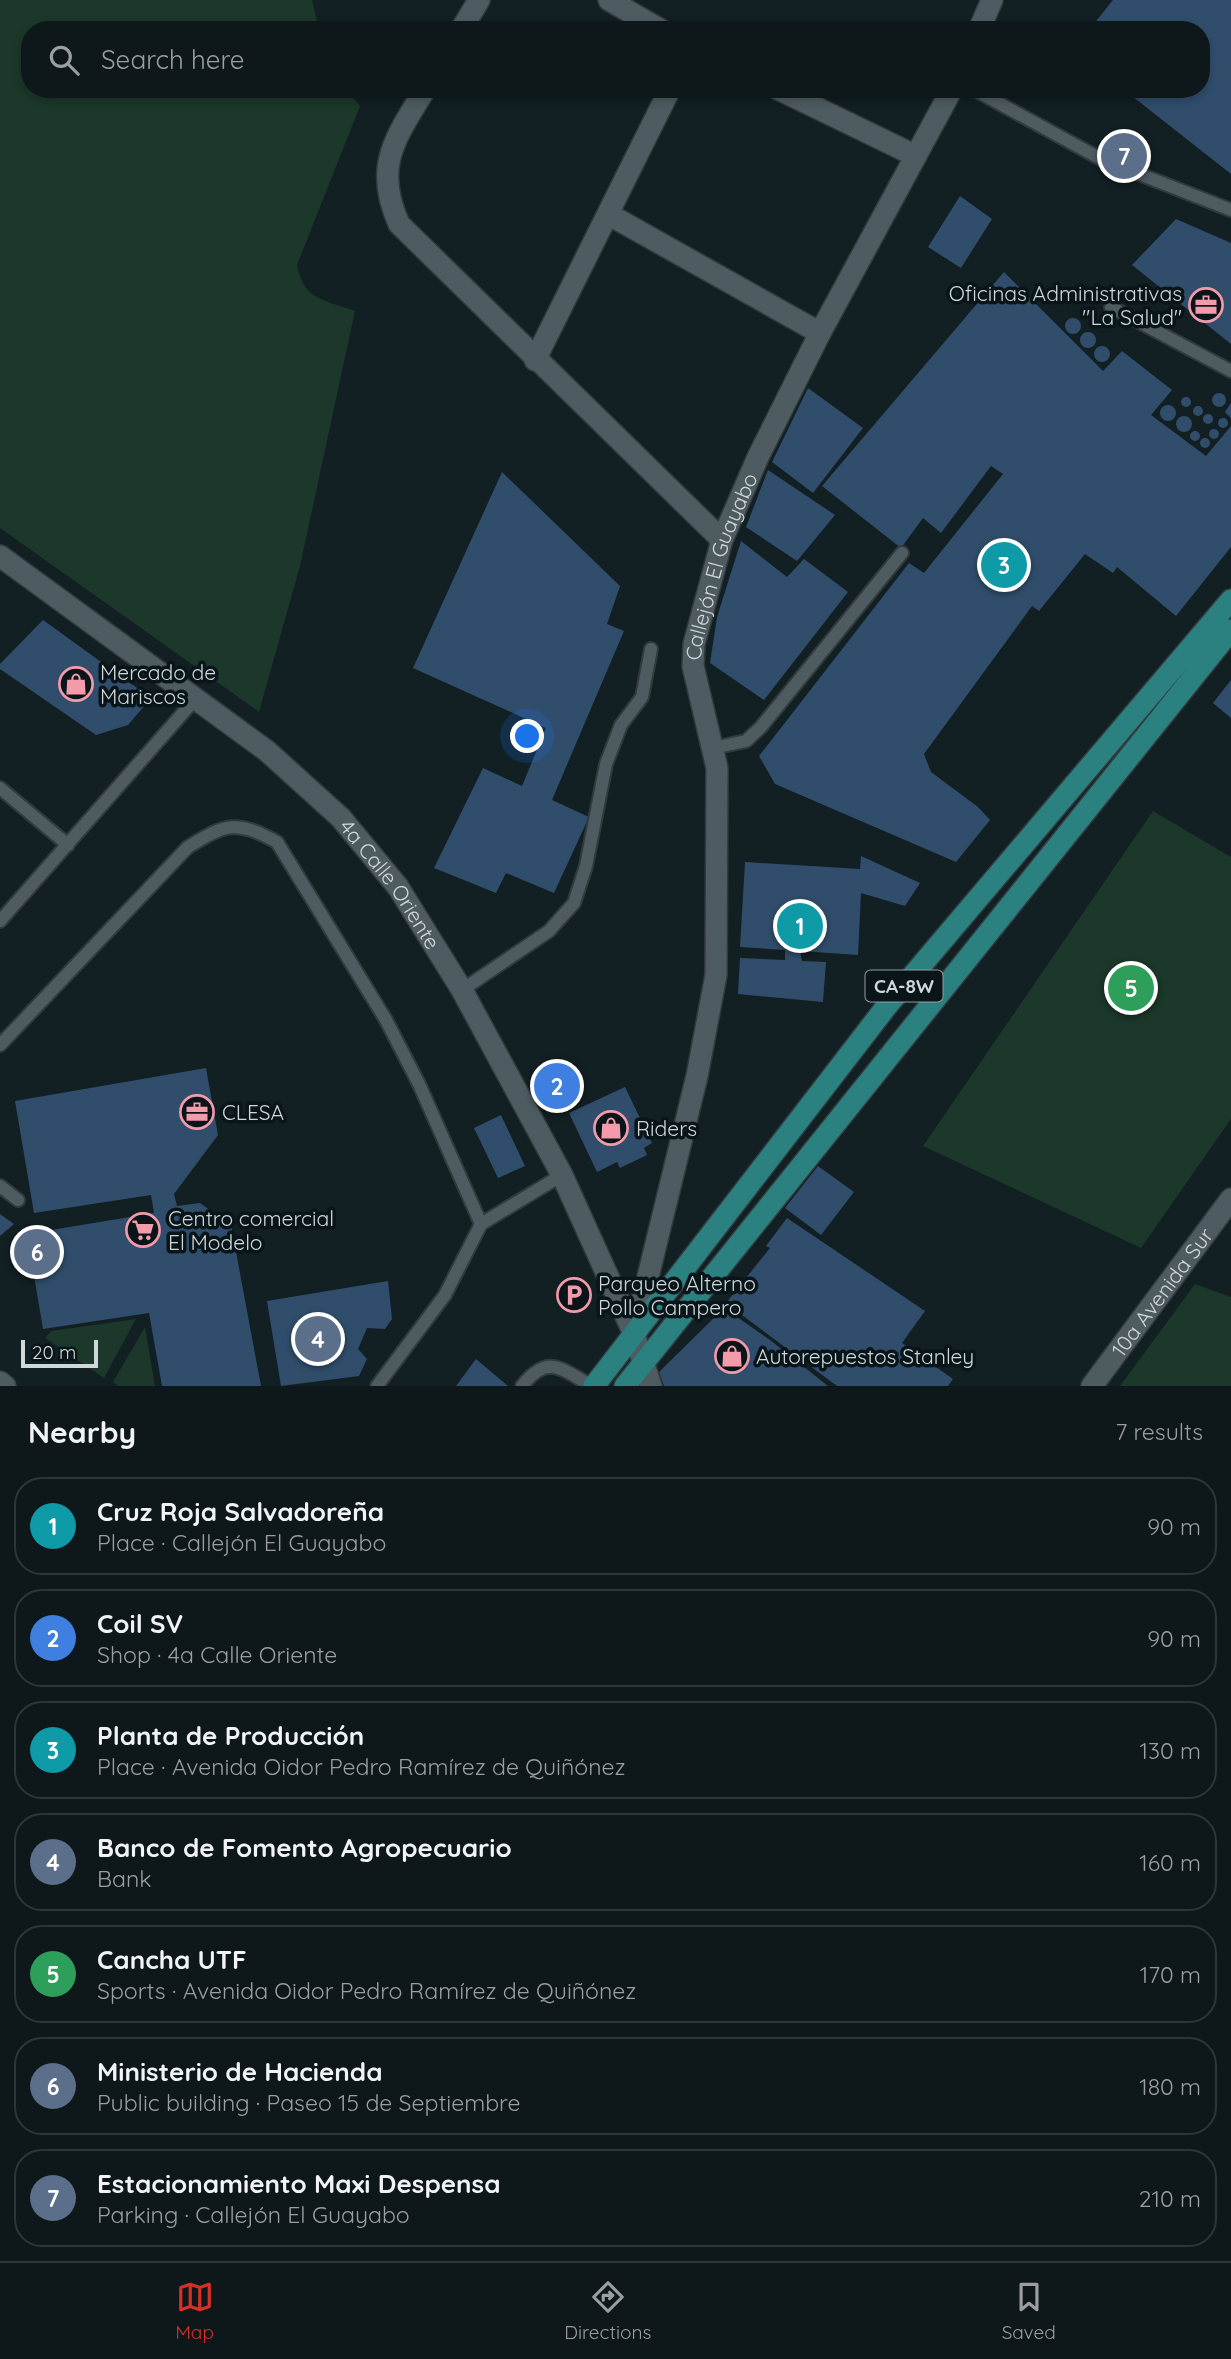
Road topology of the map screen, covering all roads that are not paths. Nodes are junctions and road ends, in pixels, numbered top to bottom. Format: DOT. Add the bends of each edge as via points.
graph roads {
  1 [pos="479,0"];
  2 [pos="609,0"];
  3 [pos="992,0"];
  4 [pos="466,21"];
  5 [pos="645,21"];
  6 [pos="983,21"];
  7 [pos="420,98"];
  8 [pos="666,98"];
  9 [pos="797,98"];
  10 [pos="947,98"];
  11 [pos="989,98"];
  12 [pos="916,156"];
  13 [pos="1231,210"];
  14 [pos="608,214"];
  15 [pos="1111,307"];
  16 [pos="820,332"];
  17 [pos="535,360"];
  18 [pos="1231,370"];
  19 [pos="722,540"];
  20 [pos="902,553"];
  21 [pos="0,555"];
  22 [pos="1228,614"];
  23 [pos="650,649"];
  24 [pos="197,697"];
  25 [pos="713,748"];
  26 [pos="0,788"];
  27 [pos="68,845"];
  28 [pos="0,921"];
  29 [pos="462,990"];
  30 [pos="0,1045"];
  31 [pos="562,1175"];
  32 [pos="0,1186"];
  33 [pos="18,1200"];
  34 [pos="1229,1204"];
  35 [pos="481,1224"];
  36 [pos="634,1334"];
  37 [pos="643,1364"];
  38 [pos="0,1382"];
  39 [pos="5,1386"];
  40 [pos="377,1386"];
  41 [pos="522,1386"];
  42 [pos="593,1386"];
  43 [pos="625,1386"];
  44 [pos="651,1386"];
  45 [pos="1092,1386"];
  1 -- 4 [label="street"];
  2 -- 5 [label="street"];
  3 -- 6 [label="street"];
  7 -- 17 [label="street" via="396,138 387,168 388,199 399,224"];
  8 -- 14 [label="street"];
  9 -- 12 [label="street"];
  10 -- 12 [label="street, Callejón El Guayabo"];
  11 -- 13 [label="lane" via="1101,159"];
  12 -- 16 [label="street, Callejón El Guayabo"];
  14 -- 16 [label="street"];
  14 -- 17 [label="street"];
  15 -- 18 [label="lane"];
  16 -- 19 [label="street, Callejón El Guayabo"];
  17 -- 19 [label="street"];
  19 -- 25 [label="street, Callejón El Guayabo" via="694,644 693,666"];
  20 -- 25 [label="lane" via="761,727 746,741"];
  21 -- 24 [label="street, 4a Calle Oriente"];
  22 -- 36 [label="main road, CA-8W" via="886,1007"];
  22 -- 37 [label="main road, CA-8W"];
  23 -- 29 [label="lane" via="642,697 621,725 606,764 574,903 549,931"];
  24 -- 27 [label="lane"];
  24 -- 29 [label="street, 4a Calle Oriente" via="267,751 341,818 398,887"];
  25 -- 36 [label="street, Callejón El Guayabo" via="716,975 697,1076"];
  26 -- 27 [label="lane"];
  27 -- 28 [label="lane"];
  29 -- 31 [label="street, 4a Calle Oriente"];
  30 -- 35 [label="lane" via="188,847 219,828 250,828 277,842 386,1020"];
  31 -- 35 [label="lane"];
  31 -- 36 [label="street, 4a Calle Oriente"];
  32 -- 33 [label="lane"];
  34 -- 45 [label="street, 10a Avenida Sur"];
  35 -- 40 [label="lane" via="445,1295"];
  36 -- 37 [label="street, 4a Calle Oriente"];
  36 -- 42 [label="main road, CA-8W"];
  37 -- 43 [label="main road, CA-8W"];
  37 -- 44 [label="street, 4a Calle Oriente"];
  38 -- 39 [label="street"];
  41 -- 42 [label="lane" via="544,1366 557,1367"];
}
